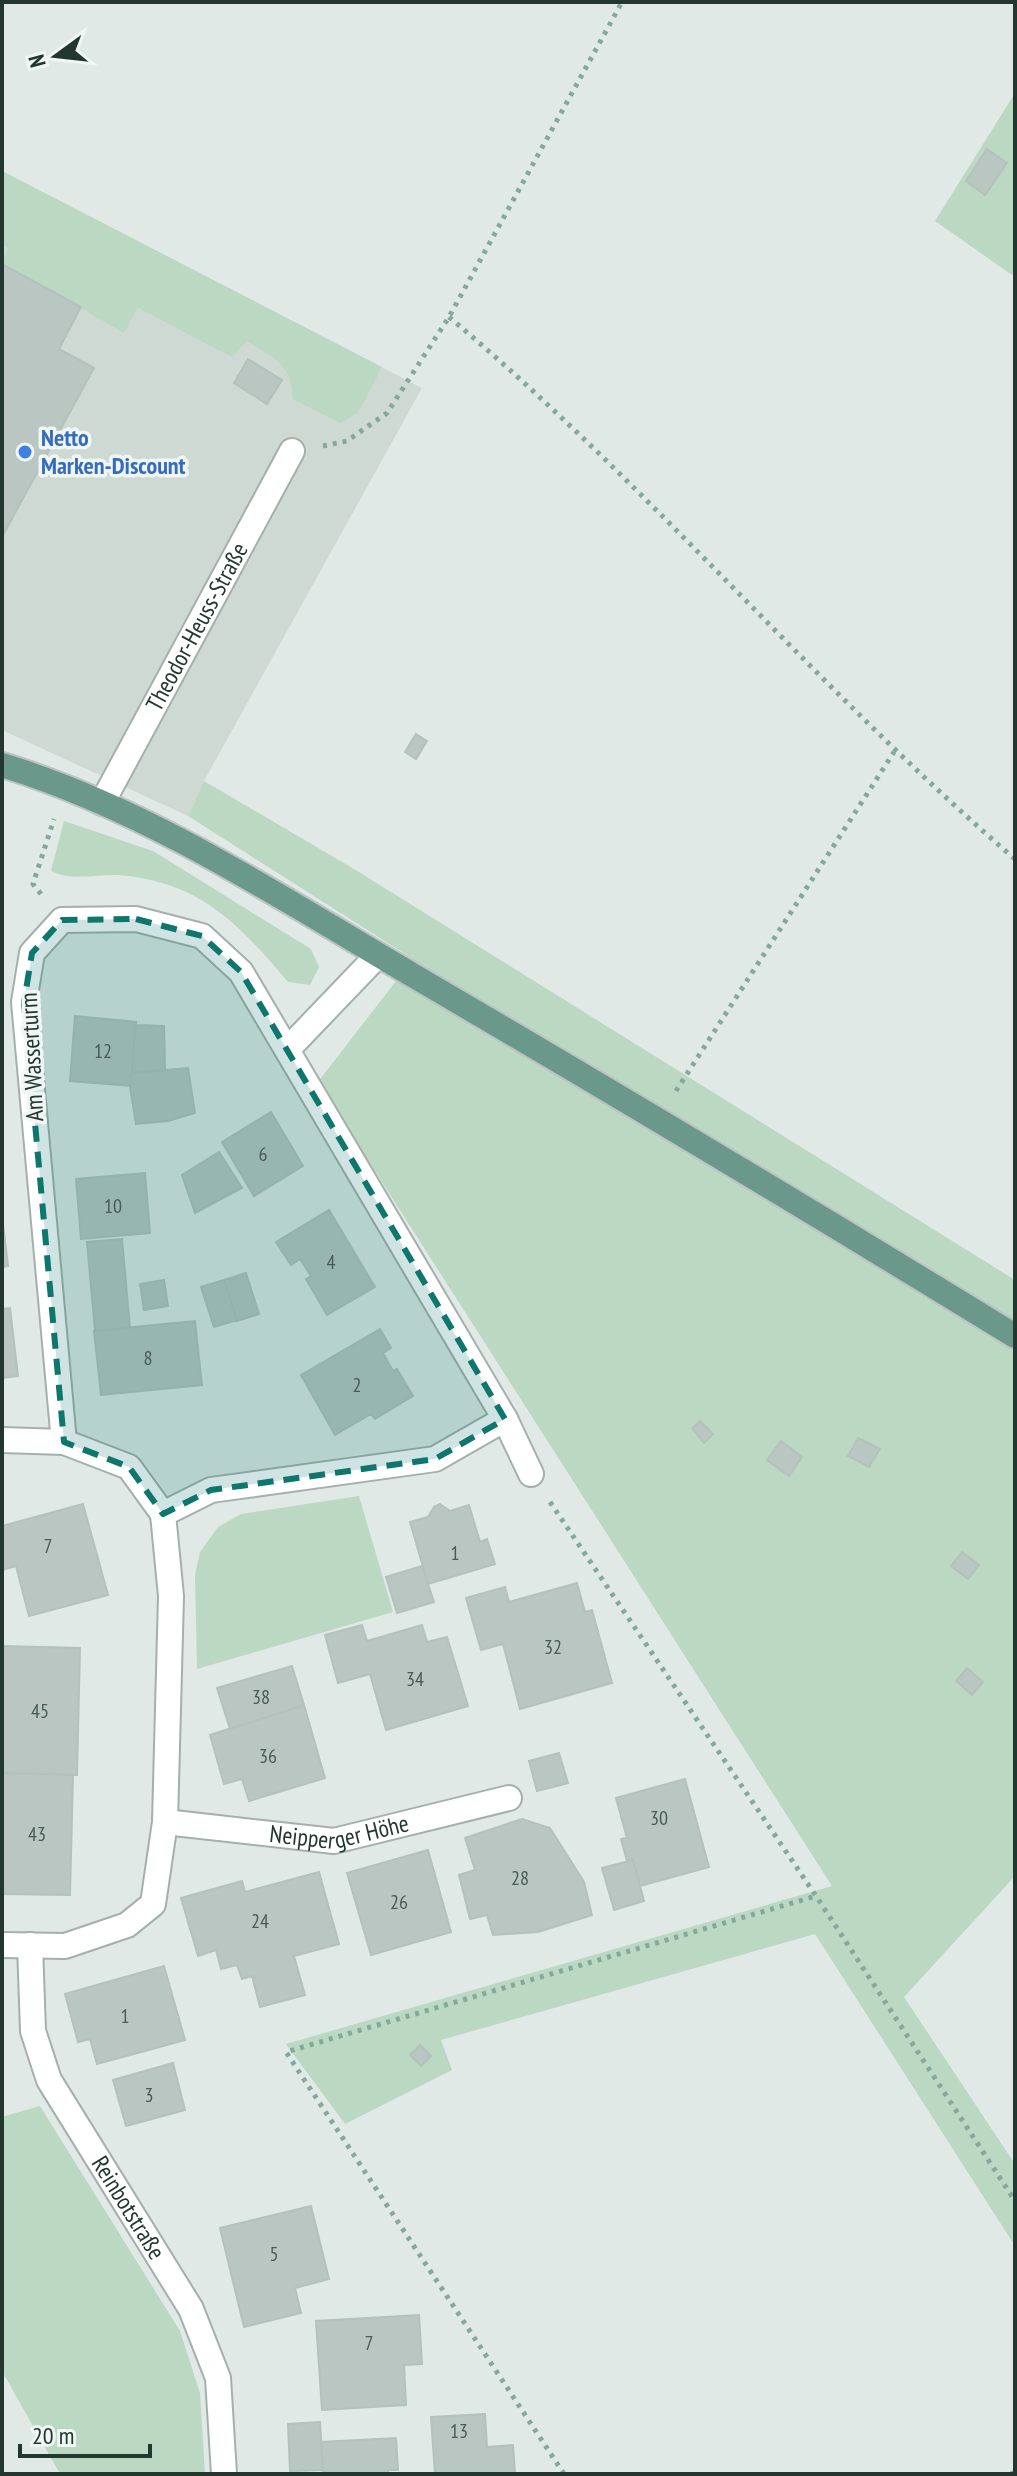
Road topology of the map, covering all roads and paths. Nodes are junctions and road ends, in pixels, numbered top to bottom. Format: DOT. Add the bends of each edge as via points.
graph roads {
  1 [pos="622,2"];
  2 [pos="449,317"];
  3 [pos="292,451"];
  4 [pos="894,752"];
  5 [pos="2,765"];
  6 [pos="65,785"];
  7 [pos="102,803"];
  8 [pos="1015,859"];
  9 [pos="33,884"];
  10 [pos="378,955"];
  11 [pos="287,1050"];
  12 [pos="687,1071"];
  13 [pos="1015,1336"];
  14 [pos="505,1419"];
  15 [pos="2,1440"];
  16 [pos="64,1442"];
  17 [pos="531,1474"];
  18 [pos="163,1514"];
  19 [pos="509,1798"];
  20 [pos="165,1822"];
  21 [pos="816,1896"];
  22 [pos="2,1945"];
  23 [pos="30,1945"];
  24 [pos="1015,2201"];
  25 [pos="224,2474"];
  26 [pos="564,2474"];
  1 -- 2 [label="path"];
  2 -- 3 [label="path" via="387,413 347,441"];
  2 -- 4 [label="path" via="770,622"];
  3 -- 7 [label="street, Theodor-Heuss-Straße"];
  4 -- 8 [label="path"];
  4 -- 12 [label="path"];
  5 -- 6 [label="main road"];
  6 -- 7 [label="main road"];
  6 -- 9 [label="path"];
  7 -- 10 [label="main road" via="164,832"];
  10 -- 11 [label="street"];
  10 -- 13 [label="main road"];
  11 -- 14 [label="street, Am Wasserturm"];
  11 -- 16 [label="street, Am Wasserturm" via="241,972 202,936 136,919 62,920 32,953 24,1002"];
  14 -- 17 [label="street, Am Wasserturm"];
  14 -- 18 [label="street" via="435,1459 211,1490"];
  15 -- 16 [label="street"];
  16 -- 18 [label="street" via="129,1467"];
  17 -- 21 [label="path"];
  18 -- 20 [label="street" via="171,1596"];
  19 -- 20 [label="street, Neipperger Höhe" via="334,1841"];
  20 -- 23 [label="street" via="153,1904 127,1925 65,1946"];
  21 -- 24 [label="path"];
  21 -- 26 [label="path" via="286,2052"];
  22 -- 23 [label="street"];
  23 -- 25 [label="street, Reinbotstraße" via="33,2031 49,2080 191,2309 218,2378"];
}
